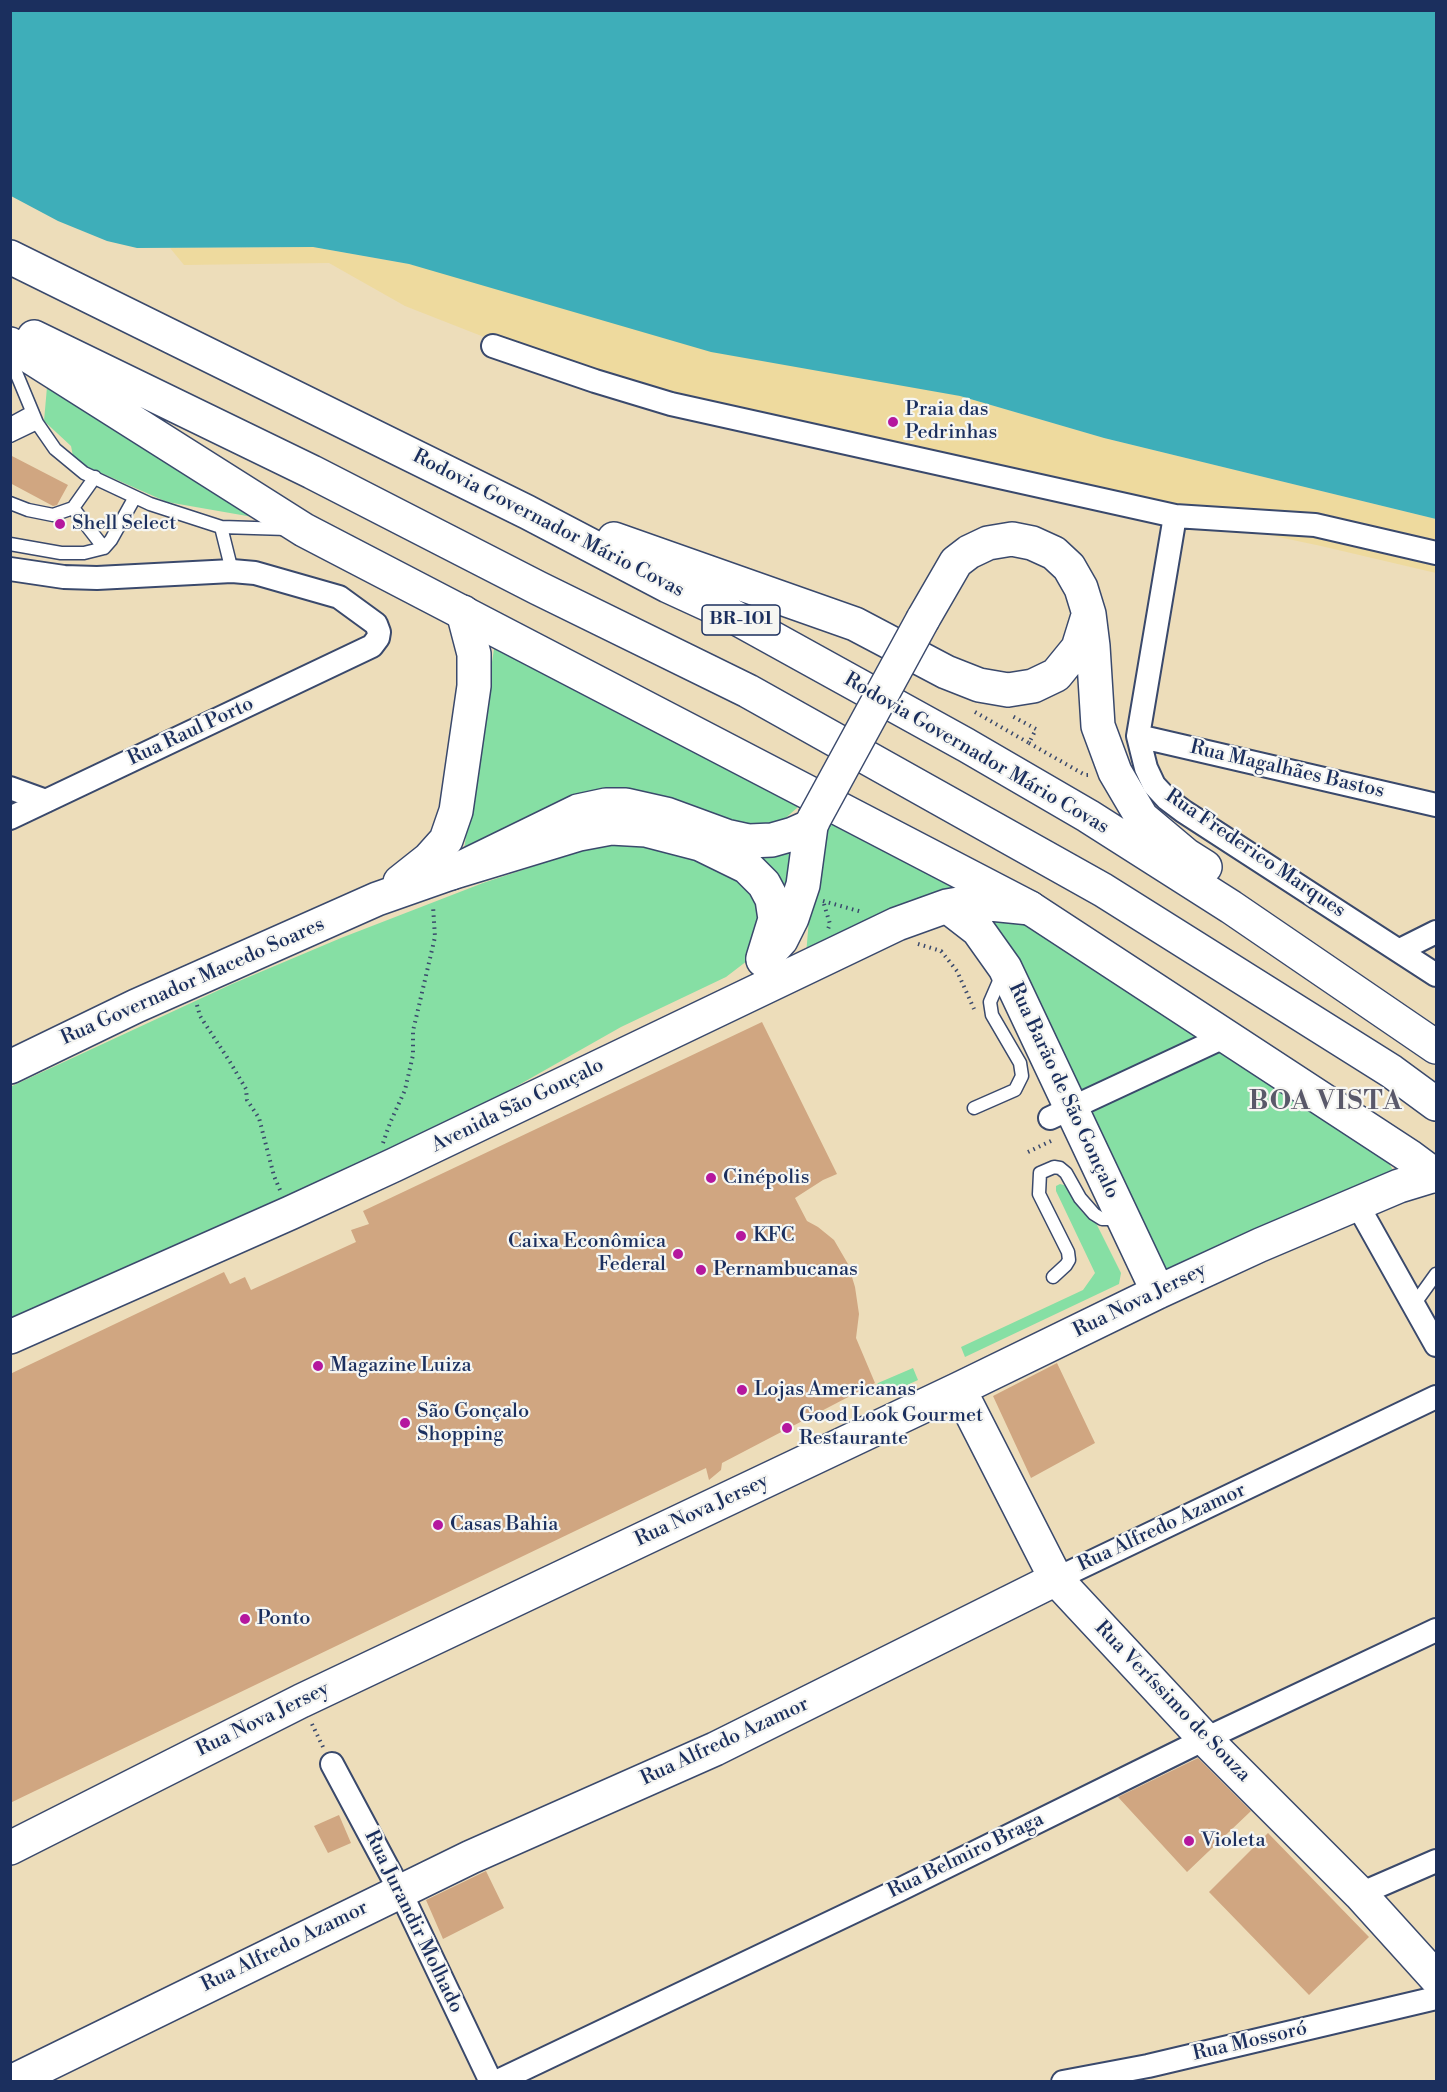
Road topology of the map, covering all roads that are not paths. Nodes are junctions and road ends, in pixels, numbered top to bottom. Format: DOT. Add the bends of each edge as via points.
graph roads {
  1 [pos="10,257"];
  2 [pos="10,326"];
  3 [pos="10,344"];
  4 [pos="493,346"];
  5 [pos="10,358"];
  6 [pos="35,417"];
  7 [pos="10,424"];
  8 [pos="10,436"];
  9 [pos="95,477"];
  10 [pos="135,497"];
  11 [pos="10,503"];
  12 [pos="73,508"];
  13 [pos="526,512"];
  14 [pos="1175,516"];
  15 [pos="220,527"];
  16 [pos="304,530"];
  17 [pos="10,544"];
  18 [pos="104,548"];
  19 [pos="1437,553"];
  20 [pos="10,569"];
  21 [pos="232,571"];
  22 [pos="463,612"];
  23 [pos="1089,614"];
  24 [pos="1138,736"];
  25 [pos="10,788"];
  26 [pos="46,801"];
  27 [pos="1437,805"];
  28 [pos="10,818"];
  29 [pos="813,823"];
  30 [pos="439,877"];
  31 [pos="377,899"];
  32 [pos="947,906"];
  33 [pos="1030,908"];
  34 [pos="1437,932"];
  35 [pos="1400,950"];
  36 [pos="763,960"];
  37 [pos="1005,968"];
  38 [pos="1437,975"];
  39 [pos="1437,1020"];
  40 [pos="1226,1036"];
  41 [pos="1437,1047"];
  42 [pos="10,1067"];
  43 [pos="597,1068"];
  44 [pos="1437,1104"];
  45 [pos="974,1108"];
  46 [pos="1060,1121"];
  47 [pos="1409,1156"];
  48 [pos="1436,1176"];
  49 [pos="1399,1186"];
  50 [pos="1357,1204"];
  51 [pos="1123,1219"];
  52 [pos="1437,1274"];
  53 [pos="1053,1277"];
  54 [pos="1158,1292"];
  55 [pos="1413,1306"];
  56 [pos="10,1337"];
  57 [pos="1437,1345"];
  58 [pos="959,1389"];
  59 [pos="1437,1397"];
  60 [pos="1056,1579"];
  61 [pos="1437,1630"];
  62 [pos="1205,1739"];
  63 [pos="332,1764"];
  64 [pos="10,1848"];
  65 [pos="1437,1861"];
  66 [pos="400,1891"];
  67 [pos="1360,1894"];
  68 [pos="1437,1978"];
  69 [pos="1437,1998"];
  70 [pos="1069,2081"];
  71 [pos="11,2082"];
  72 [pos="491,2082"];
  73 [pos="496,2082"];
  1 -- 13 [label="main road, Rodovia Governador Mário Covas / BR-101"];
  2 -- 44 [label="main road" via="312,472 748,691 1103,890"];
  3 -- 16 [label="main road"];
  4 -- 14 [label="street" via="671,404"];
  5 -- 6 [label="lane"];
  6 -- 7 [label="lane"];
  6 -- 8 [label="lane"];
  6 -- 9 [label="lane" via="55,449 84,473"];
  9 -- 10 [label="lane"];
  9 -- 12 [label="lane"];
  10 -- 15 [label="lane"];
  10 -- 18 [label="lane"];
  11 -- 12 [label="lane" via="53,515"];
  12 -- 18 [label="lane"];
  13 -- 23 [label="main road" via="620,540 855,624 979,685 1008,690 1033,686 1056,675 1078,648"];
  13 -- 41 [label="main road, Rodovia Governador Mário Covas / BR-101" via="729,614 1058,798 1231,908"];
  14 -- 19 [label="street" via="1315,525"];
  14 -- 24 [label="street, Rua Frederico Marques"];
  15 -- 16 [label="lane"];
  15 -- 21 [label="lane"];
  16 -- 22 [label="main road"];
  17 -- 18 [label="lane" via="61,553"];
  20 -- 21 [label="street" via="97,578"];
  21 -- 26 [label="street, Rua Raul Porto" via="255,573 339,597 376,624 378,638 372,646"];
  22 -- 31 [label="main road, Rua Governador Macedo Soares" via="474,654 474,686 456,811 446,840 429,859"];
  22 -- 33 [label="main road"];
  23 -- 29 [label="main road, bridge" via="1069,567 1054,553 1012,539 988,543 969,552 956,562 923,619"];
  23 -- 39 [label="main road" via="1098,726 1115,772 1142,818 1186,855"];
  24 -- 27 [label="street, Rua Magalhães Bastos"];
  24 -- 35 [label="street, Rua Frederico Marques" via="1146,768 1167,799"];
  25 -- 26 [label="street"];
  26 -- 28 [label="street, Rua Raul Porto"];
  29 -- 30 [label="main road" via="772,840 749,841 666,814 606,805 578,811"];
  29 -- 36 [label="main road" via="803,885 792,918 781,940"];
  30 -- 31 [label="main road, Rua Governador Macedo Soares"];
  30 -- 36 [label="main road, Rua Governador Macedo Soares" via="579,834 611,828 646,830 700,844 747,867 764,884 772,899 775,919"];
  31 -- 42 [label="main road, Rua Governador Macedo Soares" via="136,1006"];
  32 -- 33 [label="main road, Avenida São Gonçalo" via="970,902"];
  32 -- 37 [label="main road, Rua Barão de São Gonçalo" via="978,930"];
  32 -- 43 [label="main road, Avenida São Gonçalo" via="904,932"];
  33 -- 40 [label="main road"];
  34 -- 35 [label="street"];
  35 -- 38 [label="street, Rua Frederico Marques"];
  36 -- 43 [label="main road" via="639,1033"];
  37 -- 45 [label="lane" via="990,1002 992,1016 1020,1063 1022,1077 1015,1090"];
  37 -- 46 [label="main road, Rua Barão de São Gonçalo"];
  40 -- 46 [label="street"];
  40 -- 47 [label="main road"];
  43 -- 56 [label="main road, Avenida São Gonçalo" via="373,1175"];
  46 -- 51 [label="main road, Rua Barão de São Gonçalo"];
  47 -- 48 [label="main road"];
  47 -- 49 [label="main road"];
  48 -- 49 [label="main road, Rua Nova Jersey"];
  49 -- 50 [label="main road, Rua Nova Jersey"];
  50 -- 54 [label="main road, Rua Nova Jersey"];
  50 -- 55 [label="street"];
  51 -- 53 [label="lane" via="1102,1220 1094,1214 1060,1168 1040,1173 1039,1194 1069,1260"];
  51 -- 54 [label="main road, Rua Barão de São Gonçalo"];
  52 -- 55 [label="lane"];
  54 -- 58 [label="main road, Rua Nova Jersey"];
  55 -- 57 [label="street"];
  58 -- 60 [label="main road, Rua Veríssimo de Souza"];
  58 -- 64 [label="main road, Rua Nova Jersey" via="301,1701"];
  59 -- 60 [label="street, Rua Alfredo Azamor"];
  60 -- 62 [label="main road, Rua Veríssimo de Souza"];
  60 -- 66 [label="main road, Rua Alfredo Azamor" via="715,1749"];
  61 -- 62 [label="street, Rua Belmiro Braga"];
  62 -- 67 [label="main road, Rua Veríssimo de Souza"];
  62 -- 73 [label="street, Rua Belmiro Braga"];
  63 -- 66 [label="street, Rua Jurandir Molhado"];
  65 -- 67 [label="street"];
  66 -- 71 [label="main road, Rua Alfredo Azamor"];
  66 -- 72 [label="street, Rua Jurandir Molhado"];
  67 -- 68 [label="main road, Rua Veríssimo de Souza"];
  69 -- 70 [label="street, Rua Mossoró"];
}
